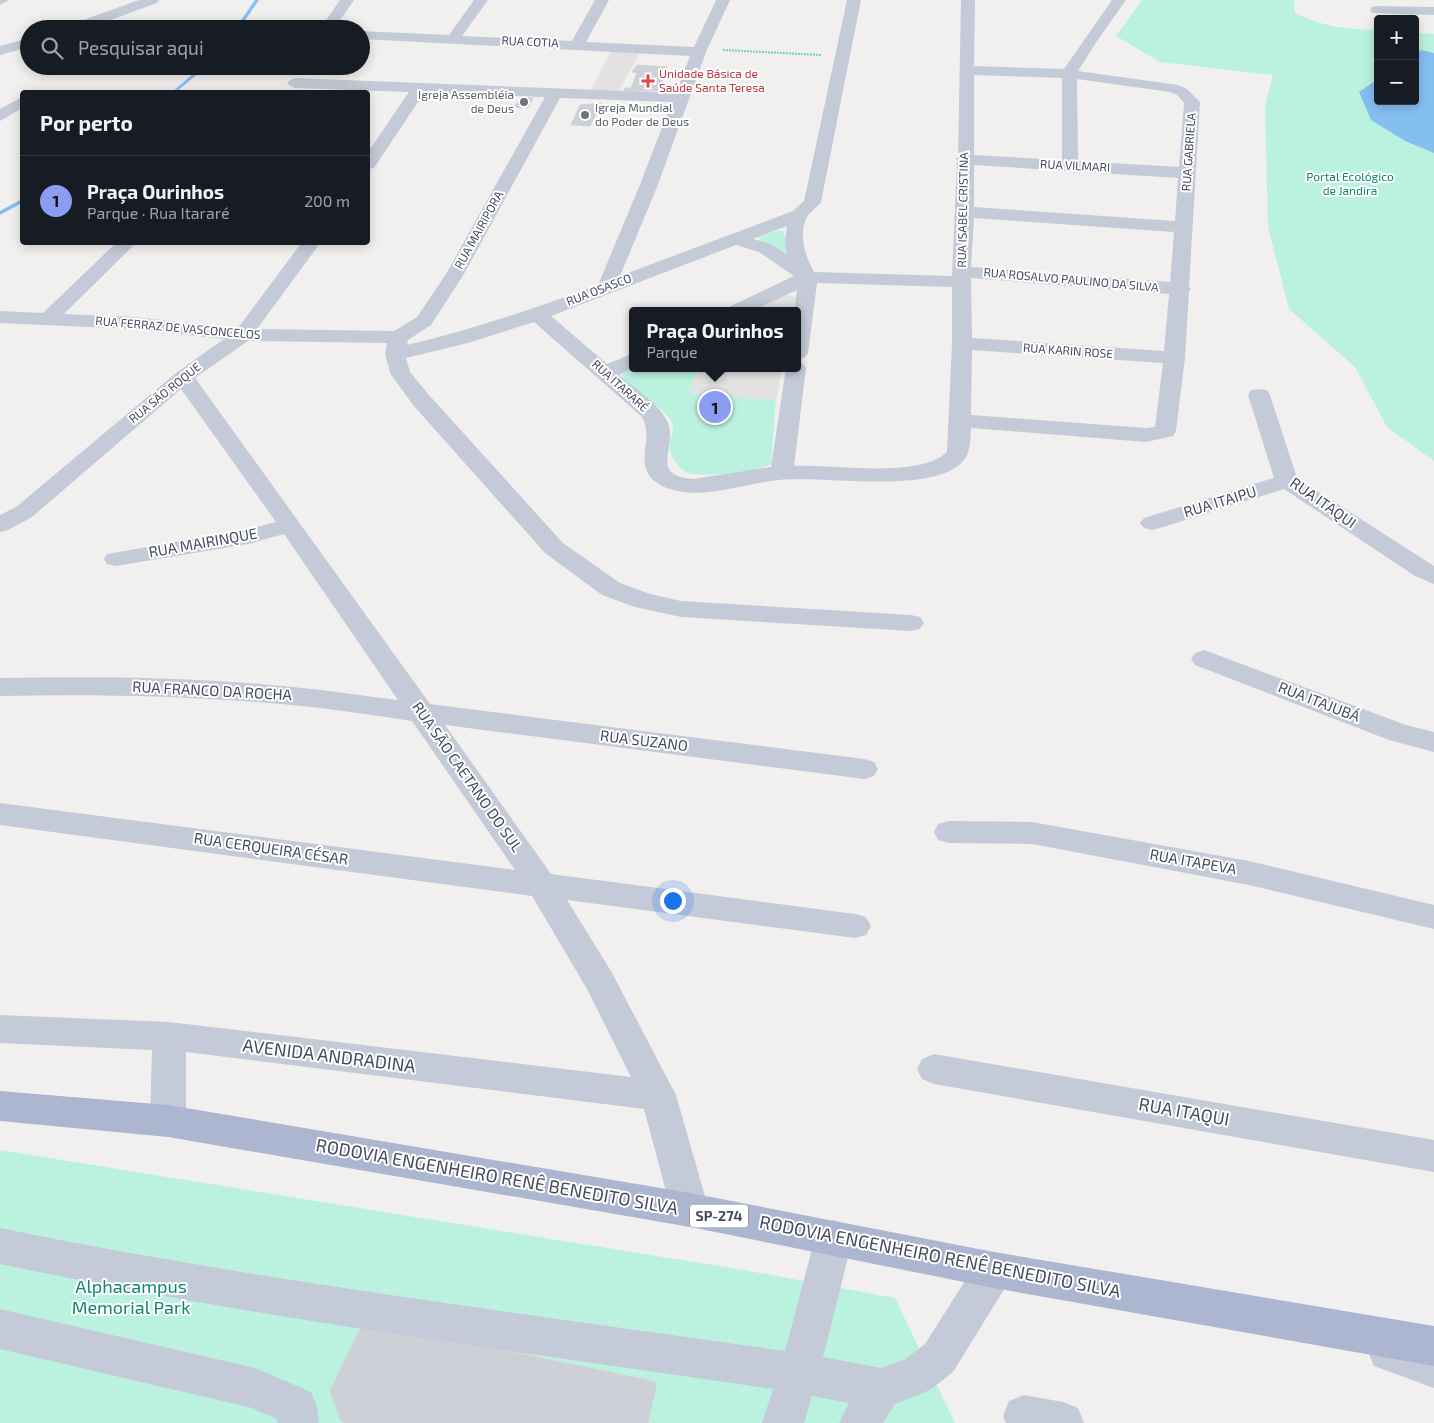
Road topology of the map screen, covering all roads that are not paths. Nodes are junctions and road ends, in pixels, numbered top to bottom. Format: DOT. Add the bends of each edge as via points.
graph roads {
  1 [pos="152,0"];
  2 [pos="347,0"];
  3 [pos="481,0"];
  4 [pos="602,0"];
  5 [pos="723,0"];
  6 [pos="854,0"];
  7 [pos="968,0"];
  8 [pos="1119,0"];
  9 [pos="1426,7"];
  10 [pos="1377,10"];
  11 [pos="97,20"];
  12 [pos="333,20"];
  13 [pos="370,35"];
  14 [pos="453,39"];
  15 [pos="578,44"];
  16 [pos="20,45"];
  17 [pos="701,50"];
  18 [pos="0,51"];
  19 [pos="967,70"];
  20 [pos="1069,74"];
  21 [pos="299,75"];
  22 [pos="290,88"];
  23 [pos="420,88"];
  24 [pos="554,94"];
  25 [pos="683,98"];
  26 [pos="20,103"];
  27 [pos="0,116"];
  28 [pos="964,159"];
  29 [pos="370,161"];
  30 [pos="1070,166"];
  31 [pos="1187,173"];
  32 [pos="965,212"];
  33 [pos="799,215"];
  34 [pos="1184,227"];
  35 [pos="736,239"];
  36 [pos="125,245"];
  37 [pos="310,245"];
  38 [pos="808,277"];
  39 [pos="962,277"];
  40 [pos="606,287"];
  41 [pos="1181,289"];
  42 [pos="744,307"];
  43 [pos="537,314"];
  44 [pos="0,317"];
  45 [pos="48,319"];
  46 [pos="801,330"];
  47 [pos="242,335"];
  48 [pos="962,343"];
  49 [pos="396,345"];
  50 [pos="1175,358"];
  51 [pos="629,362"];
  52 [pos="795,372"];
  53 [pos="606,373"];
  54 [pos="183,377"];
  55 [pos="1259,394"];
  56 [pos="960,421"];
  57 [pos="782,473"];
  58 [pos="1287,481"];
  59 [pos="1152,523"];
  60 [pos="0,525"];
  61 [pos="290,525"];
  62 [pos="116,559"];
  63 [pos="1434,576"];
  64 [pos="911,623"];
  65 [pos="1204,659"];
  66 [pos="0,687"];
  67 [pos="423,713"];
  68 [pos="1434,742"];
  69 [pos="864,769"];
  70 [pos="0,814"];
  71 [pos="949,832"];
  72 [pos="542,885"];
  73 [pos="1434,917"];
  74 [pos="855,926"];
  75 [pos="0,1029"];
  76 [pos="169,1036"];
  77 [pos="934,1069"];
  78 [pos="658,1095"];
  79 [pos="0,1106"];
  80 [pos="168,1121"];
  81 [pos="1434,1156"];
  82 [pos="690,1210"];
  83 [pos="834,1238"];
  84 [pos="0,1246"];
  85 [pos="994,1270"];
  86 [pos="1316,1326"];
  87 [pos="0,1329"];
  88 [pos="1434,1346"];
  89 [pos="1434,1368"];
  90 [pos="799,1373"];
  91 [pos="881,1388"];
  92 [pos="1024,1416"];
  93 [pos="298,1423"];
  94 [pos="783,1423"];
  95 [pos="860,1423"];
  96 [pos="1063,1423"];
  1 -- 11 [label="street"];
  2 -- 12 [label="street"];
  3 -- 14 [label="street"];
  4 -- 15 [label="street"];
  5 -- 17 [label="street"];
  6 -- 33 [label="street" via="812,202"];
  7 -- 19 [label="street, RUA ISABEL CRISTINA"];
  8 -- 20 [label="street"];
  9 -- 10 [label="street"];
  13 -- 14 [label="street, RUA COTIA"];
  14 -- 15 [label="street, RUA COTIA"];
  15 -- 17 [label="street, RUA COTIA"];
  16 -- 18 [label="street"];
  17 -- 25 [label="street"];
  19 -- 20 [label="street, RUA GABRIELA"];
  19 -- 28 [label="street, RUA ISABEL CRISTINA"];
  20 -- 30 [label="street"];
  20 -- 31 [label="street, RUA GABRIELA" via="1173,88 1189,96 1192,102"];
  21 -- 22 [label="street"];
  22 -- 23 [label="street"];
  23 -- 24 [label="street"];
  23 -- 29 [label="street"];
  24 -- 25 [label="street"];
  24 -- 49 [label="street, RUA MAIRIPORA" via="455,274 424,321"];
  25 -- 40 [label="street"];
  26 -- 27 [label="street"];
  28 -- 30 [label="street, RUA VILMARI"];
  28 -- 32 [label="street, RUA ISABEL CRISTINA"];
  30 -- 31 [label="street, RUA VILMARI"];
  31 -- 34 [label="street, RUA GABRIELA"];
  32 -- 34 [label="street"];
  32 -- 39 [label="street, RUA ISABEL CRISTINA"];
  33 -- 35 [label="street, RUA OSASCO"];
  33 -- 38 [label="street" via="794,232 794,252"];
  34 -- 41 [label="street, RUA GABRIELA"];
  35 -- 38 [label="street" via="765,248"];
  35 -- 40 [label="street, RUA OSASCO"];
  36 -- 45 [label="street"];
  37 -- 47 [label="street, RUA SÃO ROQUE"];
  38 -- 39 [label="street, RUA ROSALVO PAULINO DA SILVA"];
  38 -- 42 [label="street"];
  38 -- 46 [label="street"];
  39 -- 41 [label="street, RUA ROSALVO PAULINO DA SILVA"];
  39 -- 48 [label="street, RUA ISABEL CRISTINA"];
  40 -- 43 [label="street, RUA OSASCO"];
  41 -- 50 [label="street, RUA GABRIELA"];
  43 -- 49 [label="street, RUA OSASCO" via="461,338"];
  43 -- 53 [label="street, RUA ITARARÉ"];
  44 -- 45 [label="street, RUA FERRAZ DE VASCONCELOS"];
  45 -- 47 [label="street, RUA FERRAZ DE VASCONCELOS" via="134,323"];
  47 -- 49 [label="street, RUA FERRAZ DE VASCONCELOS"];
  47 -- 54 [label="street, RUA SÃO ROQUE"];
  48 -- 50 [label="street, RUA KARIN ROSE"];
  48 -- 56 [label="street, RUA ISABEL CRISTINA"];
  49 -- 64 [label="street" via="400,373 421,400 554,548 611,589 681,609"];
  50 -- 56 [label="street, RUA GABRIELA" via="1165,431 1137,435"];
  51 -- 53 [label="street"];
  52 -- 57 [label="street"];
  53 -- 57 [label="street, RUA ITARARÉ" via="657,422 655,461 658,471 669,480 683,484 707,484"];
  54 -- 60 [label="street, RUA SÃO ROQUE" via="24,512"];
  54 -- 61 [label="street, RUA SÃO CAETANO DO SUL"];
  55 -- 58 [label="street, RUA ITAQUI"];
  56 -- 57 [label="street, RUA ITARARÉ" via="959,452 950,463 925,470 879,474"];
  58 -- 59 [label="street, RUA ITAIPU"];
  58 -- 63 [label="street, RUA ITAQUI"];
  61 -- 62 [label="street, RUA MAIRINQUE" via="248,537"];
  61 -- 67 [label="street, RUA SÃO CAETANO DO SUL"];
  65 -- 68 [label="street, RUA ITAJUBÁ" via="1399,733"];
  66 -- 67 [label="street, RUA FRANCO DA ROCHA" via="184,688 293,696"];
  67 -- 69 [label="street, RUA SUZANO"];
  67 -- 72 [label="street, RUA SÃO CAETANO DO SUL"];
  70 -- 72 [label="street, RUA CERQUEIRA CÉSAR"];
  71 -- 73 [label="street, RUA ITAPEVA" via="1032,833 1249,873"];
  72 -- 74 [label="street, RUA CERQUEIRA CÉSAR"];
  72 -- 78 [label="street, RUA SÃO CAETANO DO SUL" via="599,980"];
  75 -- 76 [label="street, AVENIDA ANDRADINA"];
  76 -- 78 [label="street, AVENIDA ANDRADINA"];
  76 -- 80 [label="street"];
  77 -- 81 [label="street, RUA ITAQUI"];
  78 -- 82 [label="street, RUA SÃO CAETANO DO SUL"];
  79 -- 80 [label="main road, RODOVIA ENGENHEIRO RENÊ BENEDITO SILVA / SP-274"];
  80 -- 82 [label="main road, RODOVIA ENGENHEIRO RENÊ BENEDITO SILVA / SP-274"];
  82 -- 83 [label="main road, RODOVIA ENGENHEIRO RENÊ BENEDITO SILVA / SP-274"];
  83 -- 85 [label="main road, RODOVIA ENGENHEIRO RENÊ BENEDITO SILVA / SP-274"];
  83 -- 90 [label="street"];
  84 -- 90 [label="street" via="345,1307"];
  85 -- 86 [label="main road, RODOVIA ENGENHEIRO RENÊ BENEDITO SILVA / SP-274"];
  85 -- 91 [label="street" via="939,1358 916,1376"];
  86 -- 88 [label="main road, RODOVIA ENGENHEIRO RENÊ BENEDITO SILVA / SP-274"];
  86 -- 89 [label="street"];
  87 -- 93 [label="street" via="255,1388 296,1408"];
  90 -- 91 [label="street"];
  90 -- 94 [label="street"];
  91 -- 95 [label="street"];
  92 -- 96 [label="street"];
}
